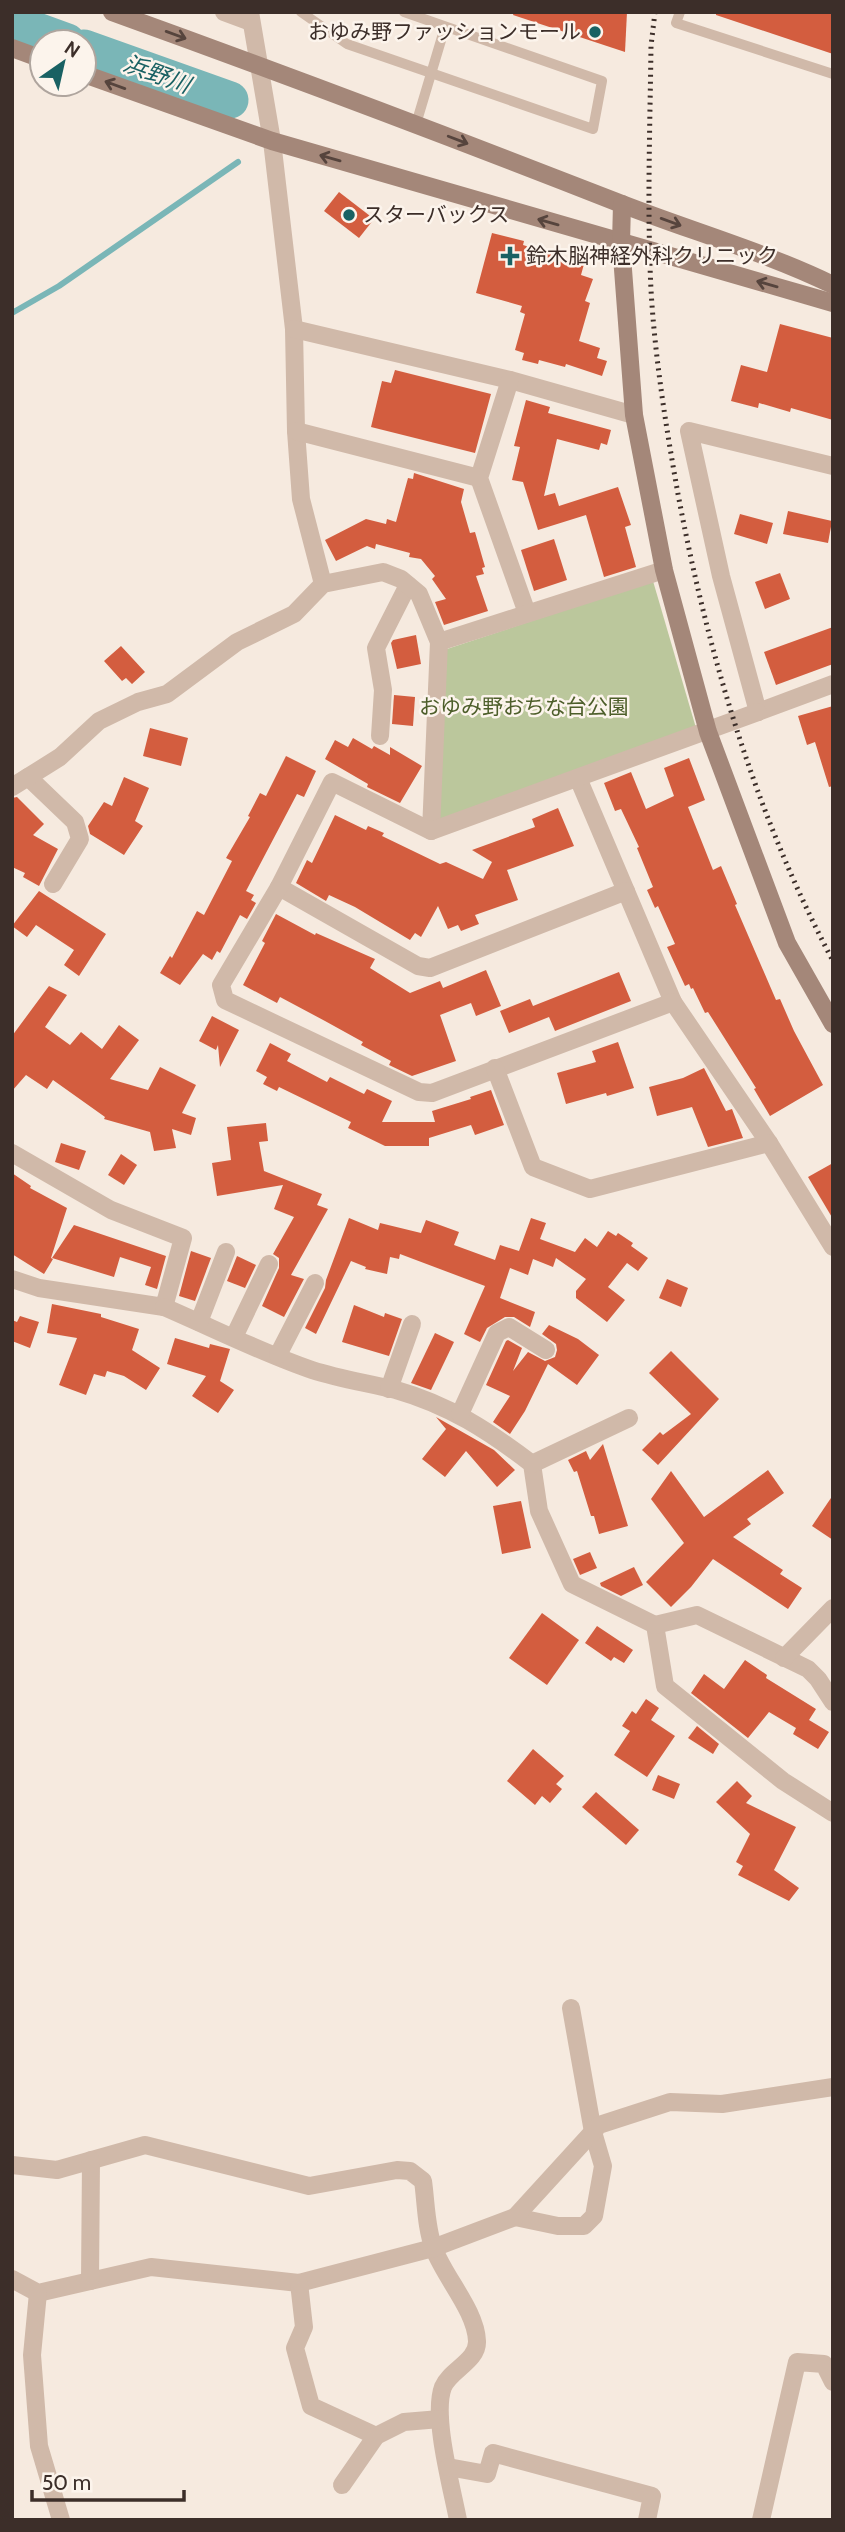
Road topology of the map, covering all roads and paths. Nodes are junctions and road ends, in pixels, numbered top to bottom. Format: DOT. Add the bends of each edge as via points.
graph roads {
  1 [pos="112,12"];
  2 [pos="224,12"];
  3 [pos="301,12"];
  4 [pos="404,12"];
  5 [pos="680,12"];
  6 [pos="251,17"];
  7 [pos="445,27"];
  8 [pos="258,64"];
  9 [pos="431,73"];
  10 [pos="833,74"];
  11 [pos="98,79"];
  12 [pos="416,124"];
  13 [pos="272,141"];
  14 [pos="622,204"];
  15 [pos="621,243"];
  16 [pos="833,285"];
  17 [pos="833,303"];
  18 [pos="294,329"];
  19 [pos="510,380"];
  20 [pos="634,415"];
  21 [pos="296,431"];
  22 [pos="833,466"];
  23 [pos="478,478"];
  24 [pos="664,570"];
  25 [pos="323,584"];
  26 [pos="408,585"];
  27 [pos="527,614"];
  28 [pos="439,642"];
  29 [pos="833,684"];
  30 [pos="758,712"];
  31 [pos="708,732"];
  32 [pos="380,736"];
  33 [pos="28,777"];
  34 [pos="578,778"];
  35 [pos="12,787"];
  36 [pos="431,831"];
  37 [pos="53,884"];
  38 [pos="279,887"];
  39 [pos="626,891"];
  40 [pos="673,1002"];
  41 [pos="833,1024"];
  42 [pos="495,1068"];
  43 [pos="769,1143"];
  44 [pos="12,1153"];
  45 [pos="833,1247"];
  46 [pos="226,1252"];
  47 [pos="269,1264"];
  48 [pos="12,1279"];
  49 [pos="315,1283"];
  50 [pos="164,1307"];
  51 [pos="199,1322"];
  52 [pos="412,1324"];
  53 [pos="234,1337"];
  54 [pos="546,1350"];
  55 [pos="278,1355"];
  56 [pos="389,1389"];
  57 [pos="460,1414"];
  58 [pos="629,1418"];
  59 [pos="532,1464"];
  60 [pos="833,1608"];
  61 [pos="655,1625"];
  62 [pos="784,1657"];
  63 [pos="833,1702"];
  64 [pos="833,1813"];
  65 [pos="571,2008"];
  66 [pos="833,2087"];
  67 [pos="593,2132"];
  68 [pos="91,2160"];
  69 [pos="12,2165"];
  70 [pos="515,2217"];
  71 [pos="433,2248"];
  72 [pos="12,2279"];
  73 [pos="90,2281"];
  74 [pos="299,2283"];
  75 [pos="38,2293"];
  76 [pos="833,2382"];
  77 [pos="440,2418"];
  78 [pos="376,2436"];
  79 [pos="448,2467"];
  80 [pos="342,2485"];
  81 [pos="61,2520"];
  82 [pos="458,2520"];
  83 [pos="647,2520"];
  84 [pos="761,2520"];
  1 -- 8 [label="street, one-way"];
  2 -- 6 [label="street"];
  3 -- 9 [label="lane" via="347,44"];
  4 -- 7 [label="lane"];
  5 -- 10 [label="lane" via="676,23"];
  6 -- 8 [label="street"];
  7 -- 9 [label="lane"];
  7 -- 9 [label="lane" via="602,81 593,129"];
  8 -- 12 [label="street"];
  8 -- 13 [label="street"];
  9 -- 12 [label="lane"];
  13 -- 11 [label="street, one-way"];
  12 -- 14 [label="street, one-way"];
  15 -- 13 [label="street, one-way"];
  13 -- 18 [label="street"];
  14 -- 15 [label="street"];
  14 -- 16 [label="street, one-way"];
  17 -- 15 [label="street, one-way"];
  15 -- 20 [label="street"];
  18 -- 19 [label="street"];
  18 -- 21 [label="street"];
  19 -- 20 [label="street"];
  19 -- 23 [label="street"];
  20 -- 24 [label="street"];
  21 -- 23 [label="street"];
  21 -- 25 [label="street" via="301,499"];
  22 -- 30 [label="street" via="689,430 721,576"];
  23 -- 27 [label="street"];
  24 -- 27 [label="street"];
  24 -- 31 [label="street"];
  25 -- 26 [label="street" via="383,572"];
  25 -- 33 [label="street" via="294,614 237,642 167,694 99,721 60,757"];
  26 -- 28 [label="street" via="419,594"];
  26 -- 32 [label="street" via="376,648 383,690"];
  27 -- 28 [label="street"];
  28 -- 36 [label="street"];
  29 -- 30 [label="street"];
  30 -- 31 [label="street"];
  31 -- 34 [label="street"];
  31 -- 41 [label="street" via="787,943"];
  33 -- 35 [label="street"];
  33 -- 37 [label="street" via="75,822 80,839"];
  34 -- 36 [label="street"];
  34 -- 39 [label="street"];
  36 -- 38 [label="street" via="332,782"];
  38 -- 39 [label="street" via="429,968"];
  38 -- 42 [label="street" via="221,985 225,1000 419,1092 432,1093"];
  39 -- 40 [label="street"];
  40 -- 42 [label="street"];
  40 -- 43 [label="street"];
  42 -- 43 [label="street" via="533,1167 590,1189"];
  43 -- 45 [label="street"];
  44 -- 50 [label="street" via="111,1210 183,1238"];
  46 -- 51 [label="street"];
  47 -- 53 [label="street"];
  48 -- 50 [label="street" via="39,1288"];
  49 -- 55 [label="street"];
  50 -- 51 [label="street"];
  51 -- 53 [label="street"];
  52 -- 56 [label="street"];
  53 -- 55 [label="street"];
  54 -- 57 [label="street" via="509,1327 497,1333"];
  55 -- 56 [label="street" via="311,1370"];
  56 -- 57 [label="street"];
  57 -- 59 [label="street"];
  58 -- 59 [label="street"];
  59 -- 61 [label="street" via="539,1511 572,1584"];
  60 -- 62 [label="street"];
  61 -- 62 [label="street" via="697,1615"];
  61 -- 64 [label="street" via="665,1686 783,1781"];
  62 -- 63 [label="street" via="808,1669"];
  65 -- 67 [label="street"];
  66 -- 67 [label="street" via="722,2104 670,2102 599,2125"];
  67 -- 70 [label="street"];
  67 -- 70 [label="street" via="603,2166 594,2216 584,2227"];
  68 -- 69 [label="street" via="57,2170"];
  68 -- 71 [label="street" via="145,2145 309,2186 410,2171 423,2180"];
  68 -- 73 [label="street"];
  70 -- 71 [label="street"];
  71 -- 74 [label="street"];
  71 -- 77 [label="street" via="474,2325 478,2344 443,2387"];
  72 -- 75 [label="street"];
  73 -- 74 [label="street" via="151,2267"];
  73 -- 75 [label="street"];
  74 -- 78 [label="street" via="304,2327 295,2348 311,2406"];
  75 -- 81 [label="street" via="32,2355 39,2446"];
  76 -- 84 [label="street" via="824,2364 797,2362"];
  77 -- 78 [label="street" via="404,2422"];
  77 -- 79 [label="street"];
  78 -- 80 [label="street"];
  79 -- 82 [label="street"];
  79 -- 83 [label="street" via="487,2474 493,2453 652,2496"];
}
